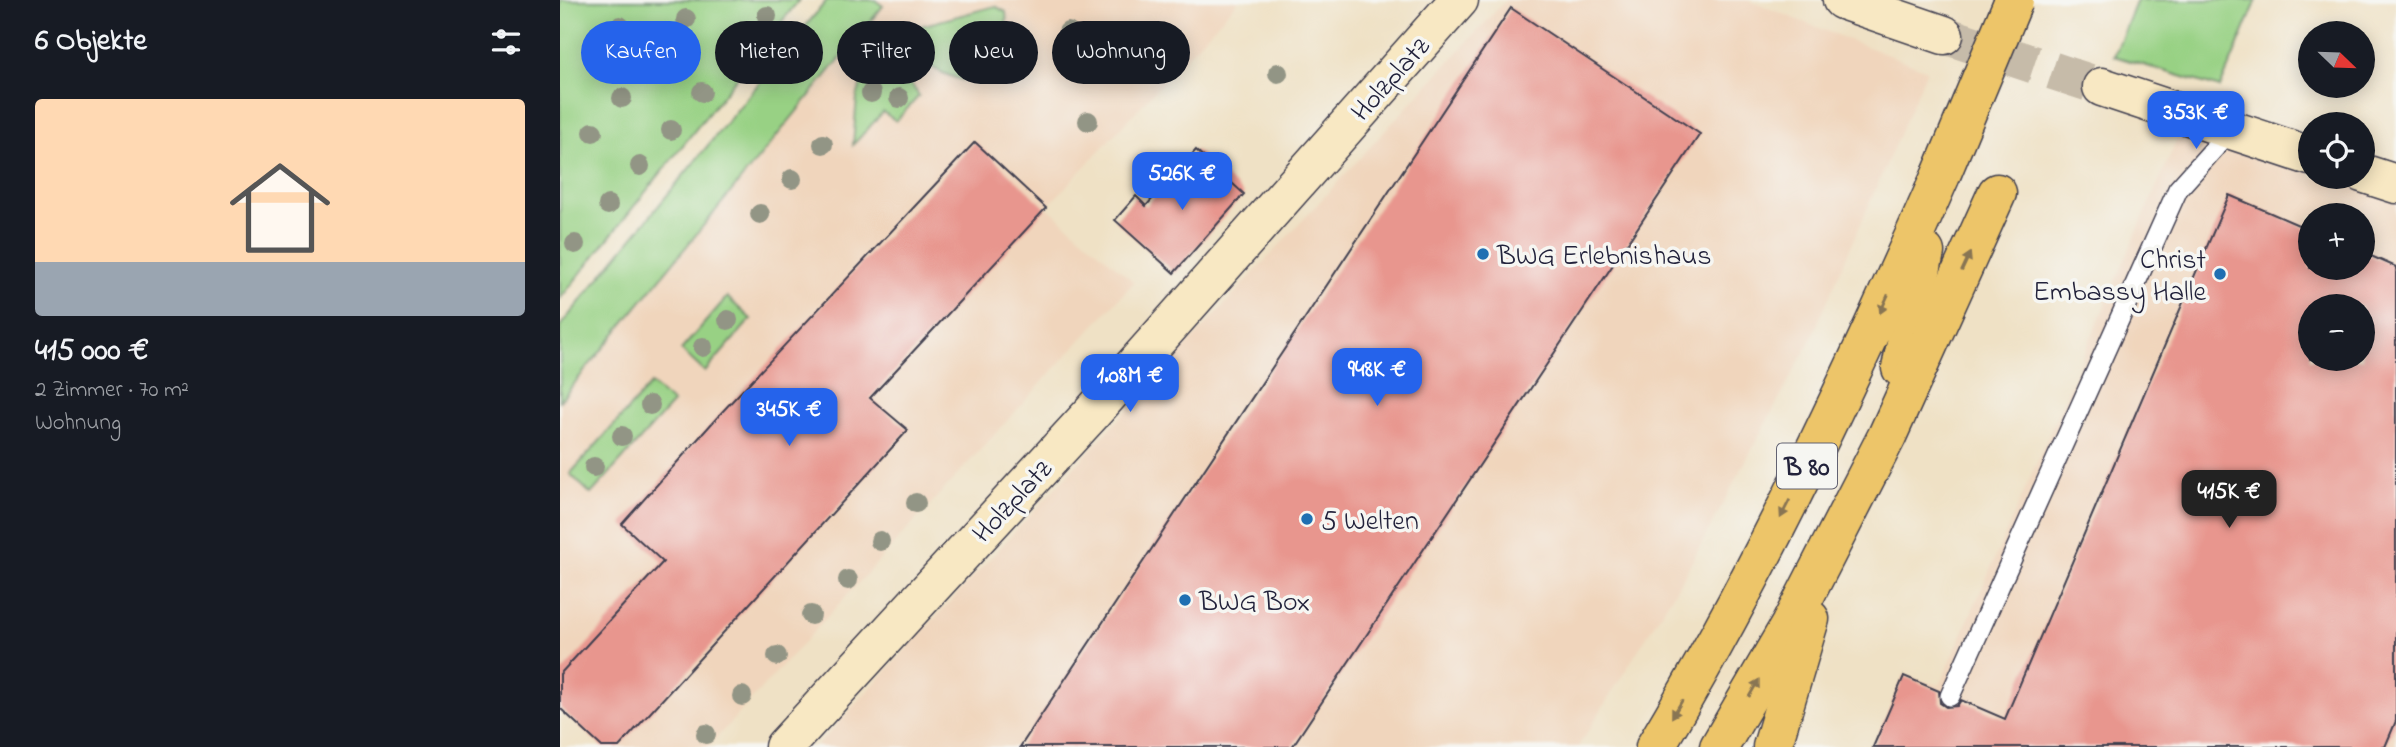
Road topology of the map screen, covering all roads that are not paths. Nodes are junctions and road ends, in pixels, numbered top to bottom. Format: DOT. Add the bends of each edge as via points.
graph roads {
  1 [pos="1459,0"];
  2 [pos="1842,0"];
  3 [pos="2014,0"];
  4 [pos="1944,35"];
  5 [pos="2102,88"];
  6 [pos="2231,131"];
  7 [pos="2298,152"];
  8 [pos="1941,175"];
  9 [pos="2375,177"];
  10 [pos="2396,184"];
  11 [pos="1997,193"];
  12 [pos="1886,436"];
  13 [pos="1833,540"];
  14 [pos="1950,696"];
  15 [pos="784,747"];
  16 [pos="1655,747"];
  17 [pos="1719,747"];
  18 [pos="1772,747"];
  1 -- 15 [label="street, Holzplatz" via="1092,413"];
  2 -- 4 [label="street"];
  3 -- 8 [label="main road, B 80, bridge"];
  5 -- 6 [label="street"];
  6 -- 7 [label="street"];
  6 -- 14 [label="lane" via="2178,189"];
  8 -- 12 [label="main road"];
  8 -- 16 [label="main road, B 80, one-way" via="1848,385 1715,648"];
  9 -- 10 [label="street"];
  12 -- 11 [label="main road, B 80, one-way"];
  12 -- 13 [label="main road, B 80"];
  17 -- 13 [label="main road, B 80, one-way"];
  13 -- 18 [label="main road"];
}
